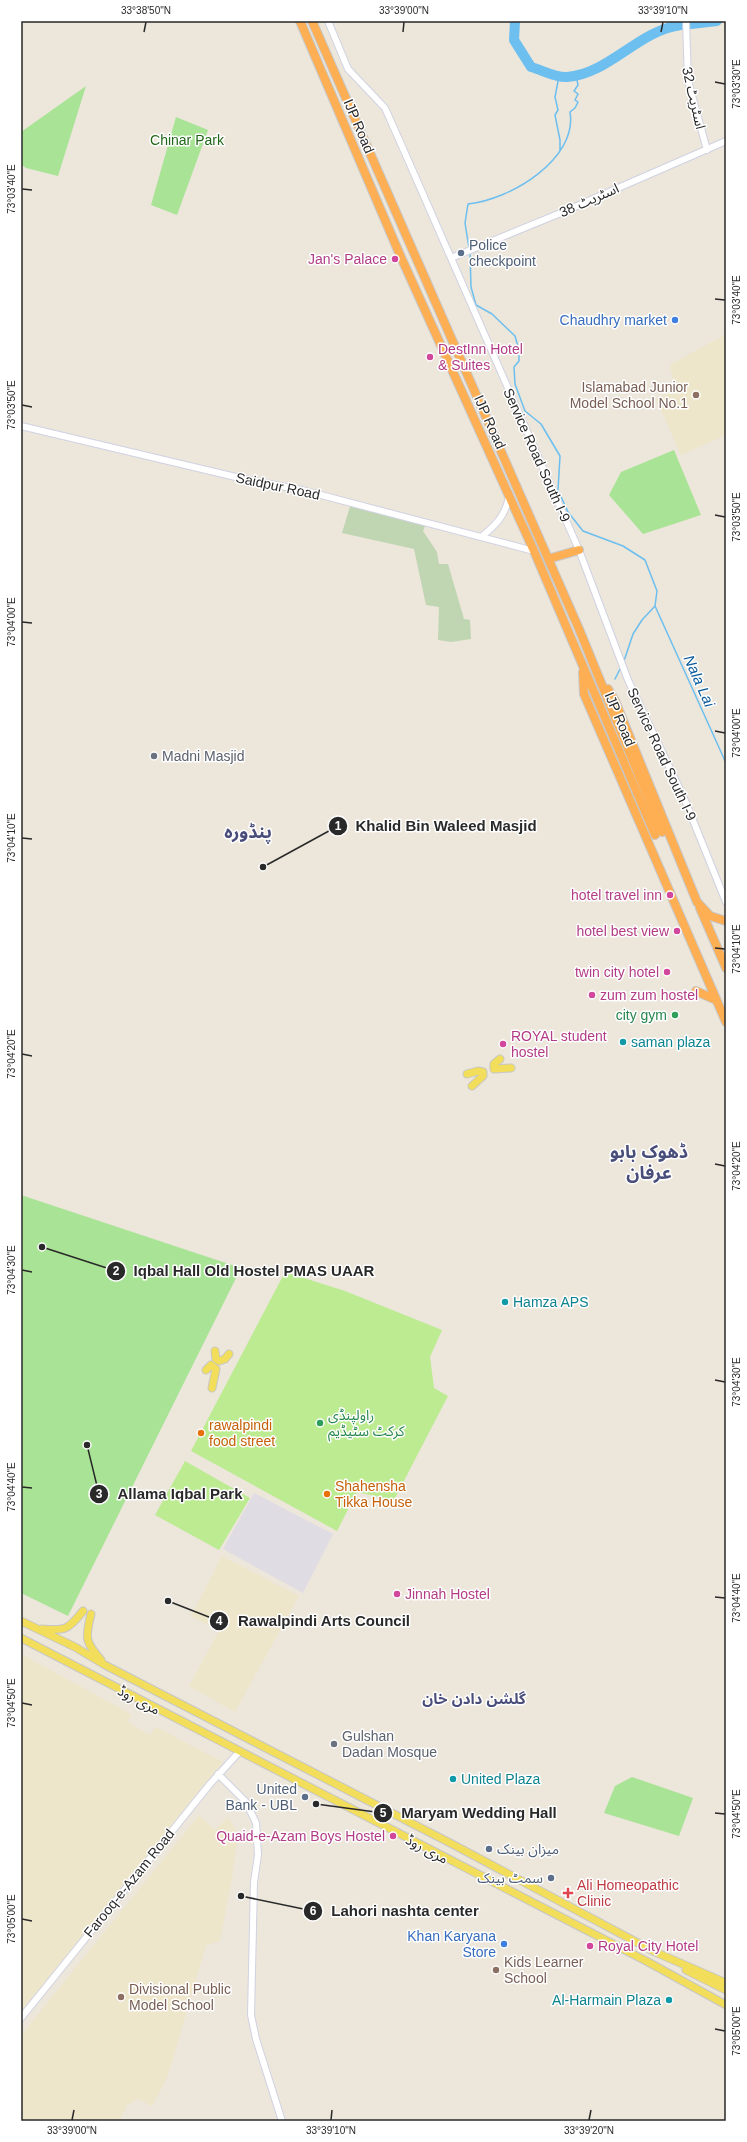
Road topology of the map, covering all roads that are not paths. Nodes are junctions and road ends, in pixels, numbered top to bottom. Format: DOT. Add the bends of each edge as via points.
graph roads {
  1 [pos="300,21"];
  2 [pos="312,21"];
  3 [pos="328,21"];
  4 [pos="686,21"];
  5 [pos="726,141"];
  6 [pos="707,150"];
  7 [pos="451,258"];
  8 [pos="21,426"];
  9 [pos="509,497"];
  10 [pos="481,537"];
  11 [pos="579,550"];
  12 [pos="534,551"];
  13 [pos="548,559"];
  14 [pos="583,667"];
  15 [pos="596,672"];
  16 [pos="697,902"];
  17 [pos="726,902"];
  18 [pos="726,921"];
  19 [pos="726,968"];
  20 [pos="696,991"];
  21 [pos="716,1000"];
  22 [pos="726,1022"];
  23 [pos="500,1059"];
  24 [pos="511,1068"];
  25 [pos="467,1074"];
  26 [pos="472,1086"];
  27 [pos="215,1351"];
  28 [pos="229,1354"];
  29 [pos="206,1370"];
  30 [pos="212,1388"];
  31 [pos="83,1611"];
  32 [pos="91,1614"];
  33 [pos="21,1621"];
  34 [pos="36,1628"];
  35 [pos="21,1638"];
  36 [pos="106,1665"];
  37 [pos="240,1751"];
  38 [pos="218,1774"];
  39 [pos="655,1952"];
  40 [pos="648,1962"];
  41 [pos="726,1983"];
  42 [pos="726,1990"];
  43 [pos="726,2000"];
  44 [pos="726,2005"];
  45 [pos="21,2018"];
  46 [pos="282,2121"];
  1 -- 9 [label="highway, IJP Road" via="400,255"];
  2 -- 13 [label="highway, IJP Road"];
  3 -- 7 [label="street, Service Road South I-9" via="348,68 385,108"];
  4 -- 6 [label="street, اسٹریٹ 32" via="688,81"];
  5 -- 6 [label="street, اسٹریٹ 38"];
  6 -- 7 [label="street, اسٹریٹ 38"];
  7 -- 11 [label="street, Service Road South I-9"];
  8 -- 10 [label="street, Saidpur Road" via="240,478 302,490"];
  9 -- 10 [label="street" via="507,509 501,520"];
  9 -- 12 [label="highway, IJP Road"];
  10 -- 12 [label="street, Saidpur Road"];
  11 -- 13 [label="highway"];
  11 -- 17 [label="street, Service Road South I-9" via="628,680 684,798"];
  12 -- 14 [label="highway, IJP Road"];
  13 -- 15 [label="highway, IJP Road"];
  14 -- 15 [label="highway, IJP Road" via="659,833"];
  14 -- 21 [label="highway" via="584,694"];
  15 -- 16 [label="highway" via="615,701"];
  16 -- 18 [label="highway" via="710,916"];
  16 -- 19 [label="highway"];
  20 -- 21 [label="highway"];
  21 -- 22 [label="highway"];
  23 -- 24 [label="main road" via="494,1064 494,1069"];
  25 -- 26 [label="main road" via="483,1072 483,1076"];
  27 -- 28 [label="main road" via="216,1359 219,1361"];
  29 -- 30 [label="main road" via="211,1365 216,1369"];
  31 -- 34 [label="main road" via="71,1626 61,1631"];
  32 -- 36 [label="main road, مری روڈ" via="86,1640"];
  33 -- 34 [label="main road, مری روڈ"];
  34 -- 36 [label="main road, مری روڈ"];
  35 -- 37 [label="main road, مری روڈ"];
  36 -- 39 [label="main road, مری روڈ"];
  37 -- 38 [label="street, Farooq-e-Azam Road"];
  37 -- 40 [label="main road, مری روڈ"];
  38 -- 45 [label="street, Farooq-e-Azam Road"];
  38 -- 46 [label="street" via="246,1802 256,1823 258,1855 254,1882 252,2015 256,2039"];
  39 -- 41 [label="main road, مری روڈ"];
  39 -- 42 [label="main road"];
  40 -- 43 [label="main road" via="694,1982"];
  40 -- 44 [label="main road, مری روڈ"];
}
